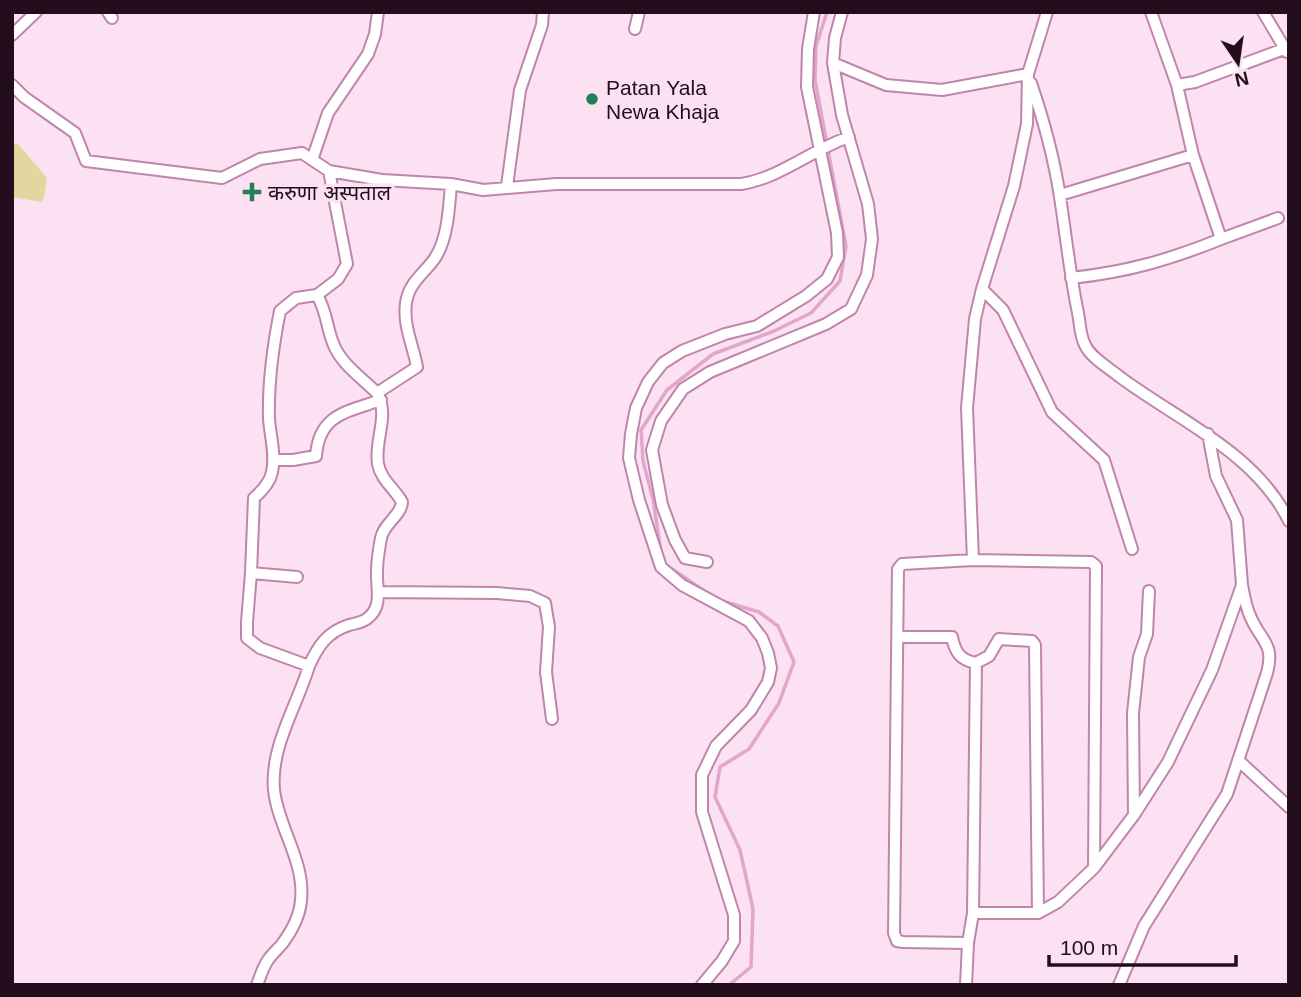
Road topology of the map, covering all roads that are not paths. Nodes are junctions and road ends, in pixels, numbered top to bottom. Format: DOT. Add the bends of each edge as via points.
graph roads {
  1 [pos="36,12"];
  2 [pos="378,12"];
  3 [pos="543,12"];
  4 [pos="639,12"];
  5 [pos="814,12"];
  6 [pos="842,12"];
  7 [pos="1046,12"];
  8 [pos="1151,12"];
  9 [pos="1263,12"];
  10 [pos="635,29"];
  11 [pos="12,35"];
  12 [pos="1286,52"];
  13 [pos="833,63"];
  14 [pos="1028,74"];
  15 [pos="12,85"];
  16 [pos="1177,85"];
  17 [pos="844,139"];
  18 [pos="822,149"];
  19 [pos="1192,155"];
  20 [pos="312,160"];
  21 [pos="328,171"];
  22 [pos="451,184"];
  23 [pos="508,187"];
  24 [pos="1060,195"];
  25 [pos="1278,218"];
  26 [pos="1221,239"];
  27 [pos="1070,278"];
  28 [pos="982,289"];
  29 [pos="317,295"];
  30 [pos="379,396"];
  31 [pos="1208,434"];
  32 [pos="273,460"];
  33 [pos="1289,521"];
  34 [pos="1132,548"];
  35 [pos="973,560"];
  36 [pos="707,562"];
  37 [pos="251,573"];
  38 [pos="297,577"];
  39 [pos="1242,585"];
  40 [pos="378,592"];
  41 [pos="1149,592"];
  42 [pos="898,637"];
  43 [pos="976,663"];
  44 [pos="309,666"];
  45 [pos="552,719"];
  46 [pos="1238,760"];
  47 [pos="1289,807"];
  48 [pos="1134,815"];
  49 [pos="1094,868"];
  50 [pos="973,913"];
  51 [pos="1038,913"];
  52 [pos="968,943"];
  53 [pos="257,985"];
  54 [pos="702,985"];
  55 [pos="966,985"];
  56 [pos="1119,985"];
  1 -- 11 [label="street"];
  2 -- 20 [label="street" via="368,54 328,113"];
  3 -- 23 [label="street" via="520,90"];
  4 -- 10 [label="street"];
  5 -- 18 [label="street" via="807,87"];
  6 -- 13 [label="street"];
  7 -- 14 [label="street"];
  8 -- 16 [label="street"];
  9 -- 12 [label="street"];
  12 -- 16 [label="street"];
  13 -- 14 [label="street" via="886,85 942,90"];
  13 -- 17 [label="street"];
  14 -- 24 [label="street" via="1048,134"];
  14 -- 28 [label="street" via="1027,124 1014,186"];
  15 -- 20 [label="street" via="75,133 86,161 222,178 260,159 302,153"];
  16 -- 19 [label="street"];
  17 -- 18 [label="street"];
  17 -- 36 [label="street" via="868,204 872,239 867,275 851,309 710,372 684,389 660,421 652,450 662,505 685,558"];
  18 -- 23 [label="street" via="761,181 741,184"];
  18 -- 54 [label="street" via="838,257 827,279 757,326 725,334 663,363 636,408 631,434 629,458 661,567 682,586 749,621 762,638 771,668 751,710 716,746 702,775 702,812 734,915 734,941"];
  19 -- 24 [label="street"];
  19 -- 26 [label="street"];
  20 -- 21 [label="street"];
  21 -- 22 [label="street"];
  21 -- 29 [label="street" via="347,264 338,279"];
  22 -- 23 [label="street" via="483,190"];
  22 -- 30 [label="street" via="447,220 435,258 410,288 406,303 407,331 417,367"];
  24 -- 27 [label="street"];
  25 -- 26 [label="street"];
  26 -- 27 [label="street" via="1151,265"];
  27 -- 31 [label="street" via="1084,345 1131,385"];
  28 -- 34 [label="street" via="1003,310 1052,412 1104,460"];
  28 -- 35 [label="street" via="967,408"];
  29 -- 30 [label="street" via="338,354"];
  29 -- 32 [label="street" via="296,298 280,310 272,349 269,419"];
  30 -- 32 [label="street" via="345,411 322,428 316,456"];
  30 -- 40 [label="street" via="384,416 378,462 402,502 381,536"];
  31 -- 33 [label="street" via="1278,499"];
  31 -- 39 [label="street" via="1216,476 1237,520"];
  32 -- 37 [label="street" via="265,488 254,498"];
  35 -- 42 [label="street" via="902,564 897,575"];
  35 -- 49 [label="street" via="1091,562 1096,566"];
  37 -- 38 [label="street"];
  37 -- 44 [label="street" via="247,639"];
  39 -- 46 [label="street" via="1250,617 1272,658"];
  39 -- 48 [label="street" via="1212,670 1168,762"];
  40 -- 44 [label="street" via="371,616 325,637"];
  40 -- 45 [label="street" via="497,593 530,596 545,603"];
  41 -- 48 [label="street" via="1147,634 1139,657 1133,713"];
  42 -- 43 [label="street" via="952,637 962,659"];
  42 -- 52 [label="street" via="894,933 897,941 903,942"];
  43 -- 50 [label="street"];
  43 -- 51 [label="street" via="989,656 999,639 1032,640 1035,645"];
  44 -- 53 [label="street" via="280,746 274,787 300,879 301,900 295,923 267,960"];
  46 -- 47 [label="street"];
  46 -- 56 [label="street" via="1227,794 1144,926"];
  48 -- 49 [label="street"];
  49 -- 51 [label="street" via="1058,902"];
  50 -- 51 [label="street"];
  50 -- 52 [label="street"];
  52 -- 55 [label="street"];
}
